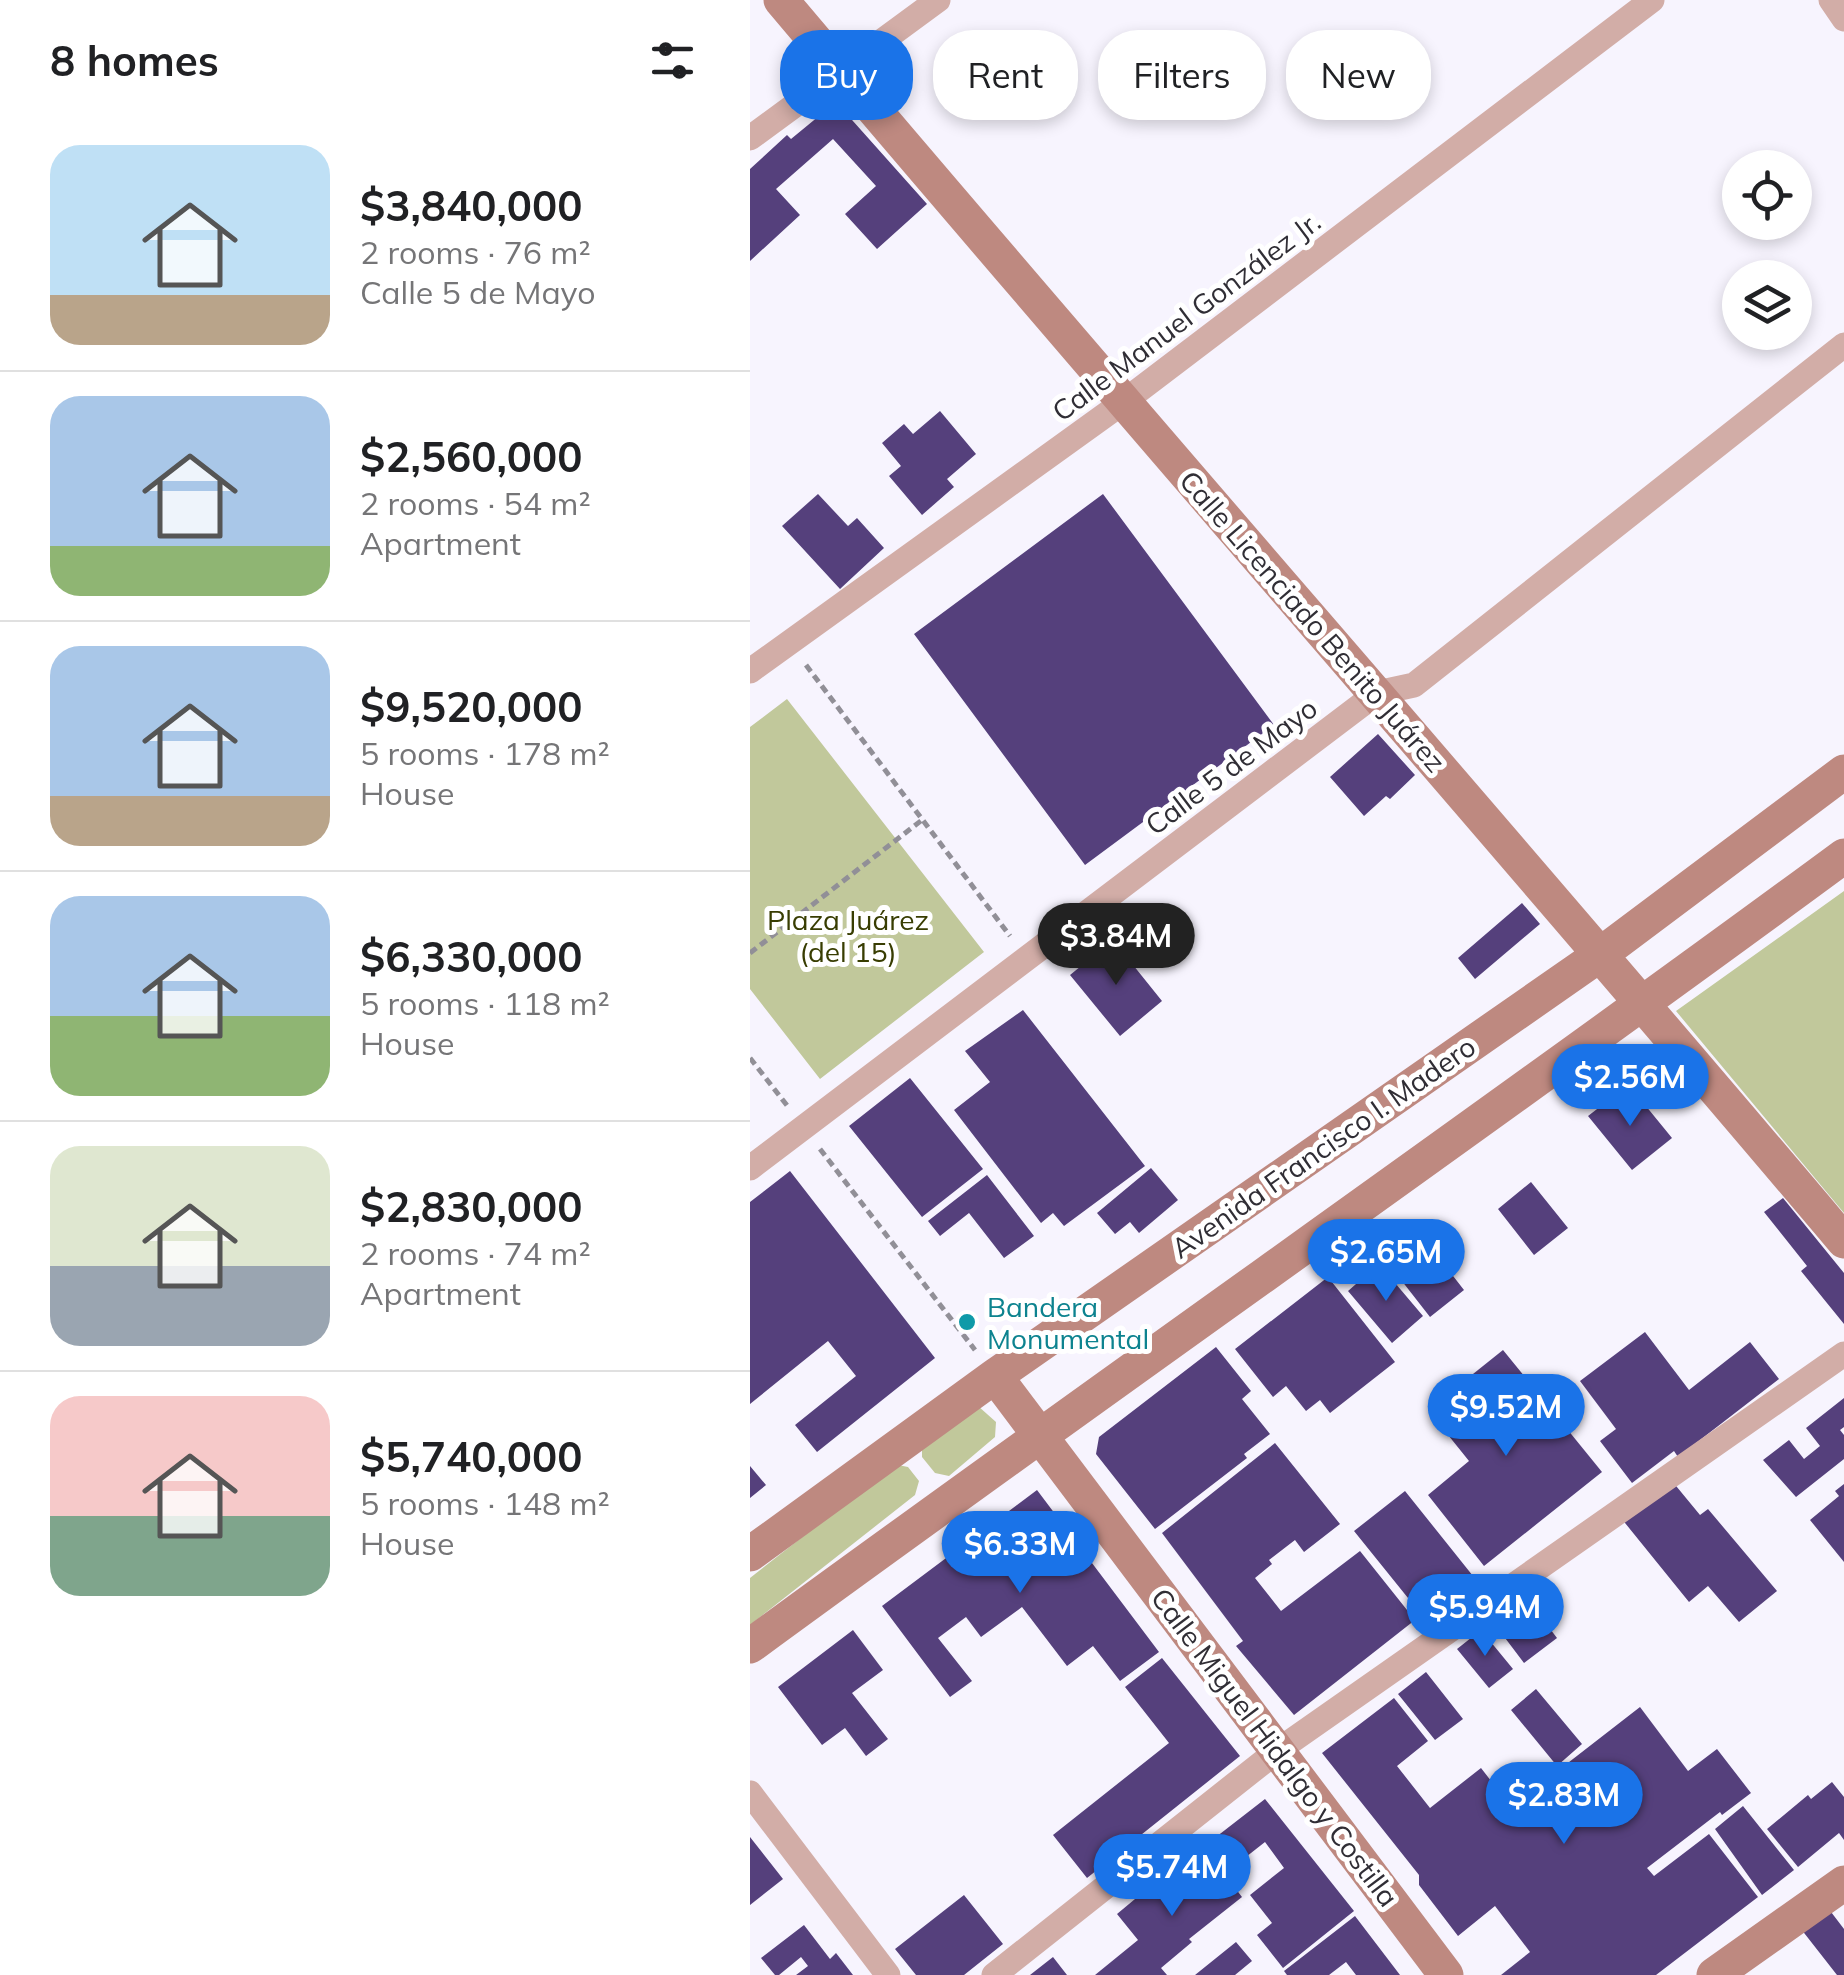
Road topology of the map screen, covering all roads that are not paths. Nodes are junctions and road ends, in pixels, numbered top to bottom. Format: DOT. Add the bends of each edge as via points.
graph roads {
  1 [pos="781,0"];
  2 [pos="938,0"];
  3 [pos="1652,0"];
  4 [pos="1831,0"];
  5 [pos="1844,20"];
  6 [pos="806,30"];
  7 [pos="896,30"];
  8 [pos="780,115"];
  9 [pos="882,120"];
  10 [pos="750,138"];
  11 [pos="1844,346"];
  12 [pos="1122,403"];
  13 [pos="750,670"];
  14 [pos="1377,693"];
  15 [pos="1844,772"];
  16 [pos="1844,856"];
  17 [pos="1601,954"];
  18 [pos="1644,1004"];
  19 [pos="750,1168"];
  20 [pos="1844,1242"];
  21 [pos="1844,1354"];
  22 [pos="995,1376"];
  23 [pos="1039,1434"];
  24 [pos="750,1554"];
  25 [pos="750,1646"];
  26 [pos="1278,1751"];
  27 [pos="750,1793"];
  28 [pos="1844,1883"];
  29 [pos="888,1975"];
  30 [pos="994,1975"];
  31 [pos="1446,1975"];
  32 [pos="1714,1975"];
  1 -- 6 [label="main road, Calle Licenciado Benito Juárez"];
  2 -- 7 [label="street"];
  3 -- 12 [label="street, Calle Manuel González Jr."];
  4 -- 5 [label="street"];
  8 -- 10 [label="street"];
  9 -- 12 [label="main road, Calle Licenciado Benito Juárez"];
  11 -- 14 [label="street, Calle 5 de Mayo" via="1414,685"];
  12 -- 13 [label="street, Calle Manuel González Jr."];
  12 -- 14 [label="main road, Calle Licenciado Benito Juárez"];
  14 -- 17 [label="main road, Calle Licenciado Benito Juárez"];
  14 -- 19 [label="street, Calle 5 de Mayo"];
  15 -- 17 [label="main road, Avenida Francisco I. Madero"];
  16 -- 18 [label="main road"];
  17 -- 18 [label="main road, Calle Licenciado Benito Juárez"];
  17 -- 22 [label="main road, Avenida Francisco I. Madero"];
  18 -- 20 [label="main road, Calle Licenciado Benito Juárez"];
  18 -- 23 [label="main road"];
  21 -- 26 [label="street"];
  22 -- 23 [label="main road, Calle Miguel Hidalgo y Costilla"];
  22 -- 24 [label="main road, Avenida Francisco I. Madero"];
  23 -- 25 [label="main road"];
  23 -- 26 [label="main road, Calle Miguel Hidalgo y Costilla"];
  26 -- 30 [label="street"];
  26 -- 31 [label="main road, Calle Miguel Hidalgo y Costilla"];
  27 -- 29 [label="street"];
  28 -- 32 [label="main road"];
}
